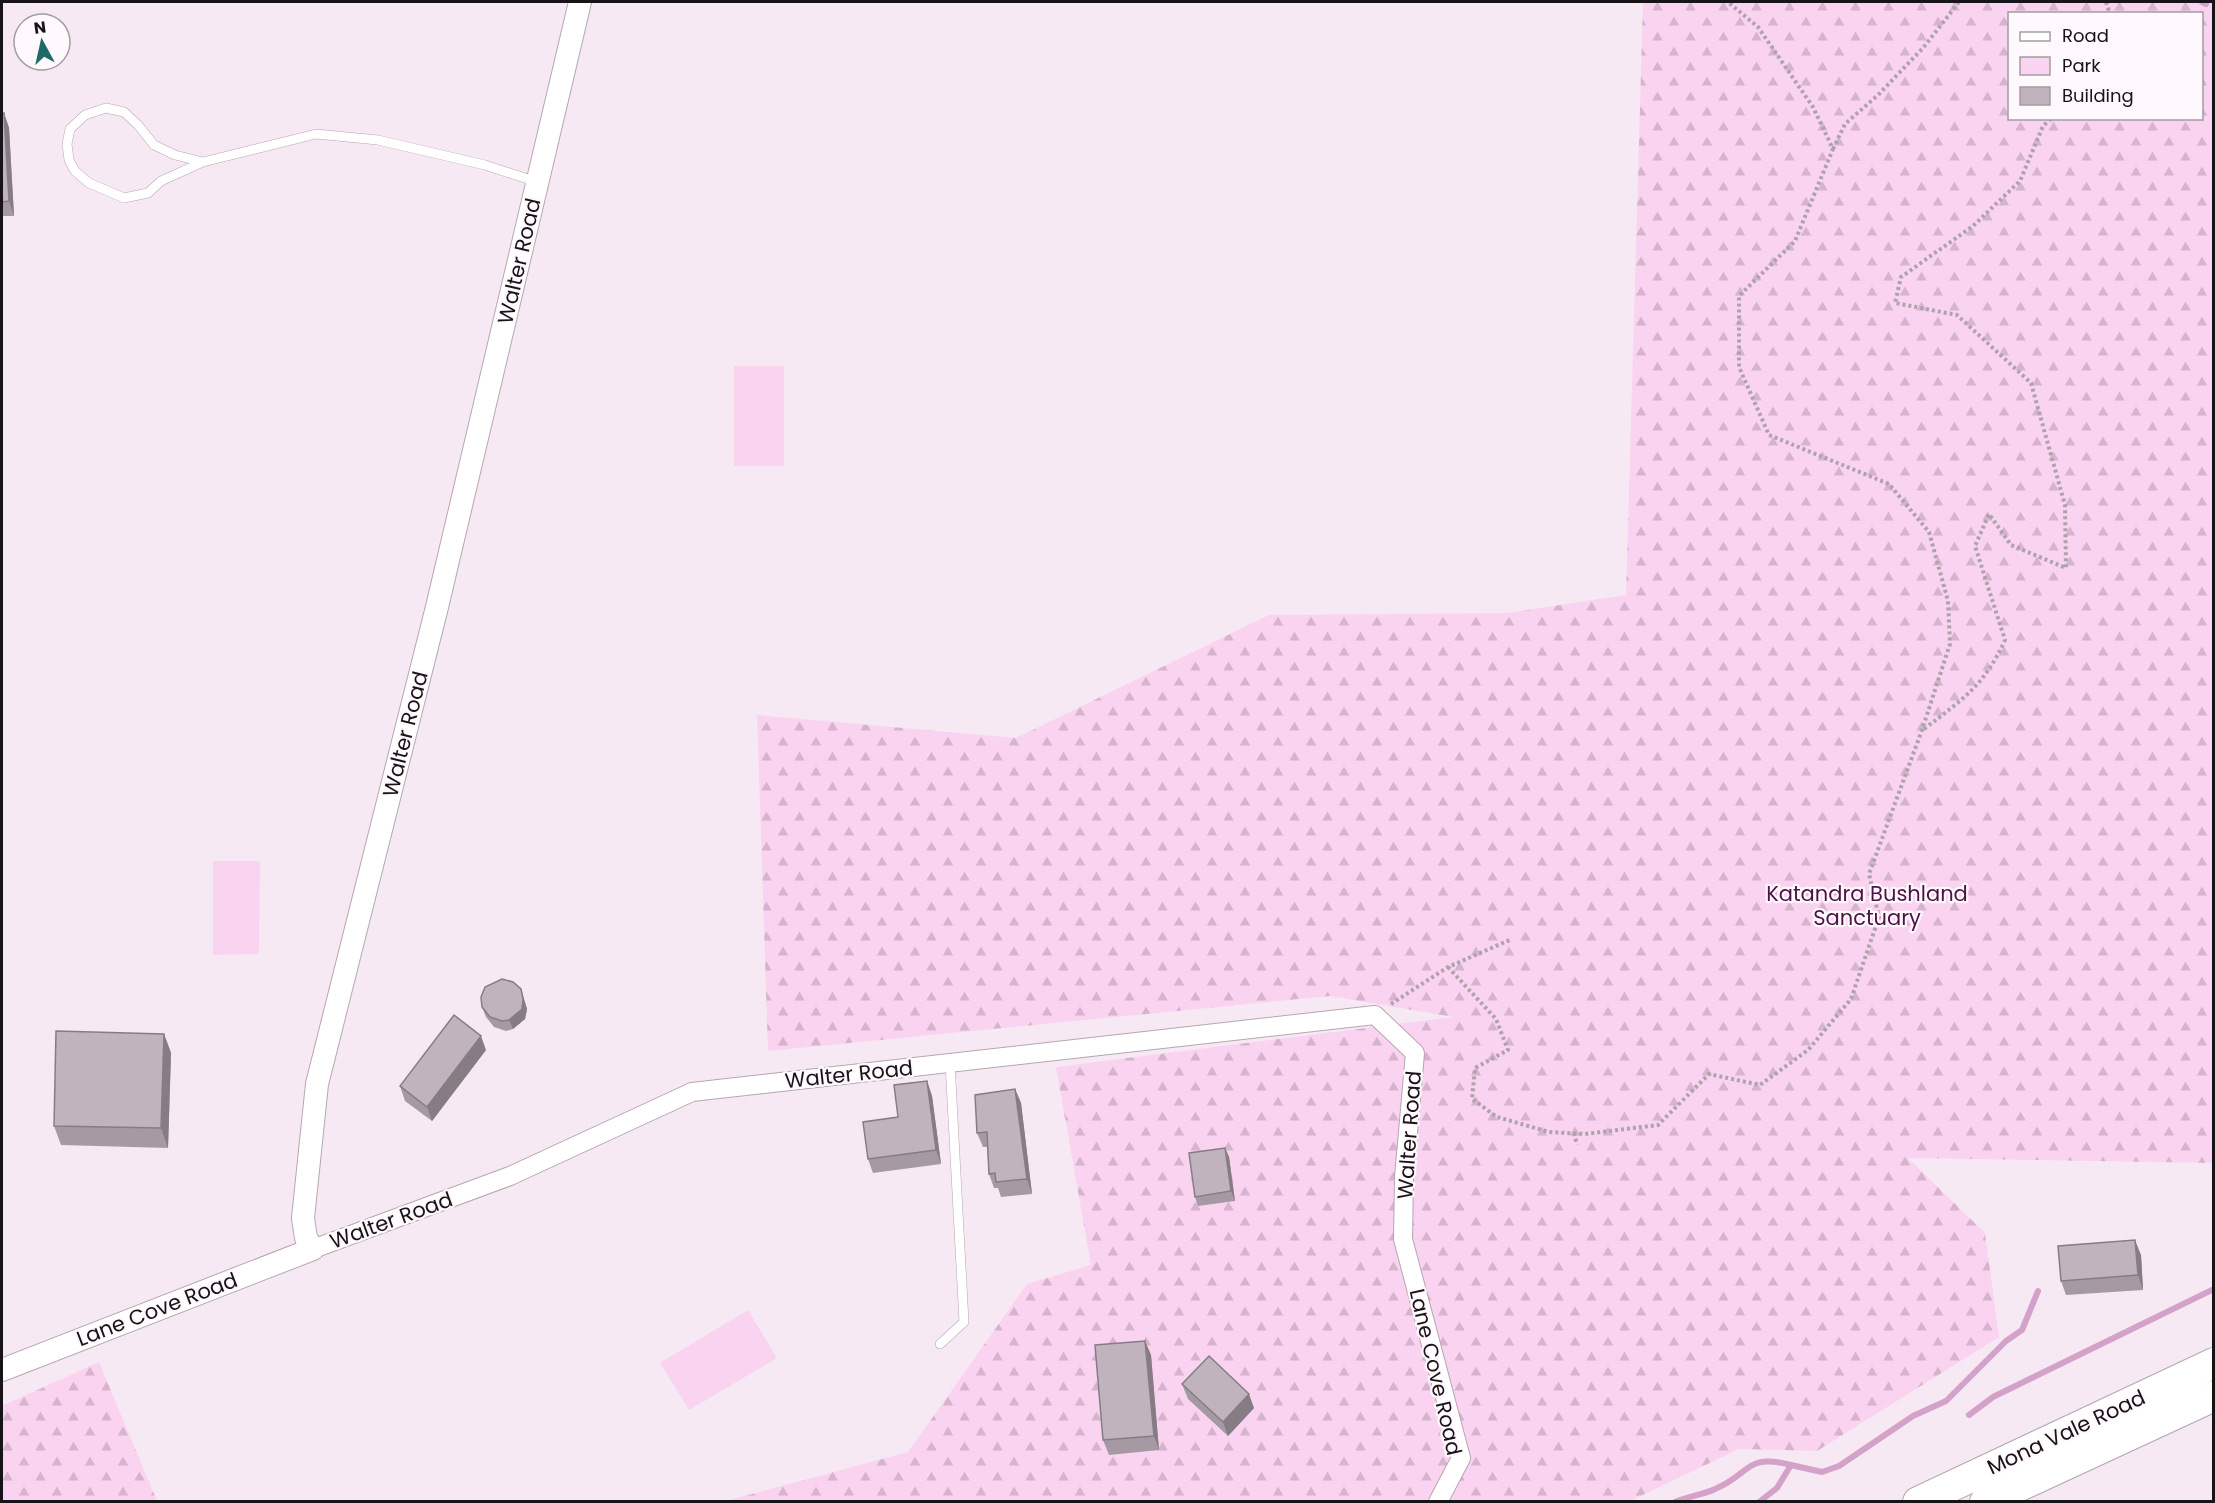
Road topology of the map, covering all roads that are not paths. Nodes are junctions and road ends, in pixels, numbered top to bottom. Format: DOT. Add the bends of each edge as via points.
graph roads {
  1 [pos="580,2"];
  2 [pos="203,162"];
  3 [pos="538,182"];
  4 [pos="950,1063"];
  5 [pos="1403,1239"];
  6 [pos="313,1249"];
  7 [pos="940,1344"];
  8 [pos="2214,1363"];
  9 [pos="2,1370"];
  10 [pos="2214,1396"];
  11 [pos="1438,1502"];
  12 [pos="1918,1502"];
  13 [pos="1984,1502"];
  1 -- 3 [label="street, Walter Road"];
  2 -- 2 [label="lane" via="161,181 148,193 124,198 89,183 75,171 69,160 70,129 86,116 106,108 124,112 154,145"];
  2 -- 3 [label="lane" via="316,134 378,140"];
  3 -- 6 [label="street, Walter Road" via="438,607 317,1084 303,1218 306,1238"];
  4 -- 5 [label="street, Walter Road" via="1375,1015 1415,1053"];
  4 -- 6 [label="street, Walter Road" via="692,1092 510,1176"];
  4 -- 7 [label="lane" via="964,1322"];
  5 -- 11 [label="street, Lane Cove Road" via="1461,1458"];
  6 -- 9 [label="street, Lane Cove Road"];
  8 -- 12 [label="highway, Mona Vale Road"];
  10 -- 13 [label="highway, Mona Vale Road"];
}
